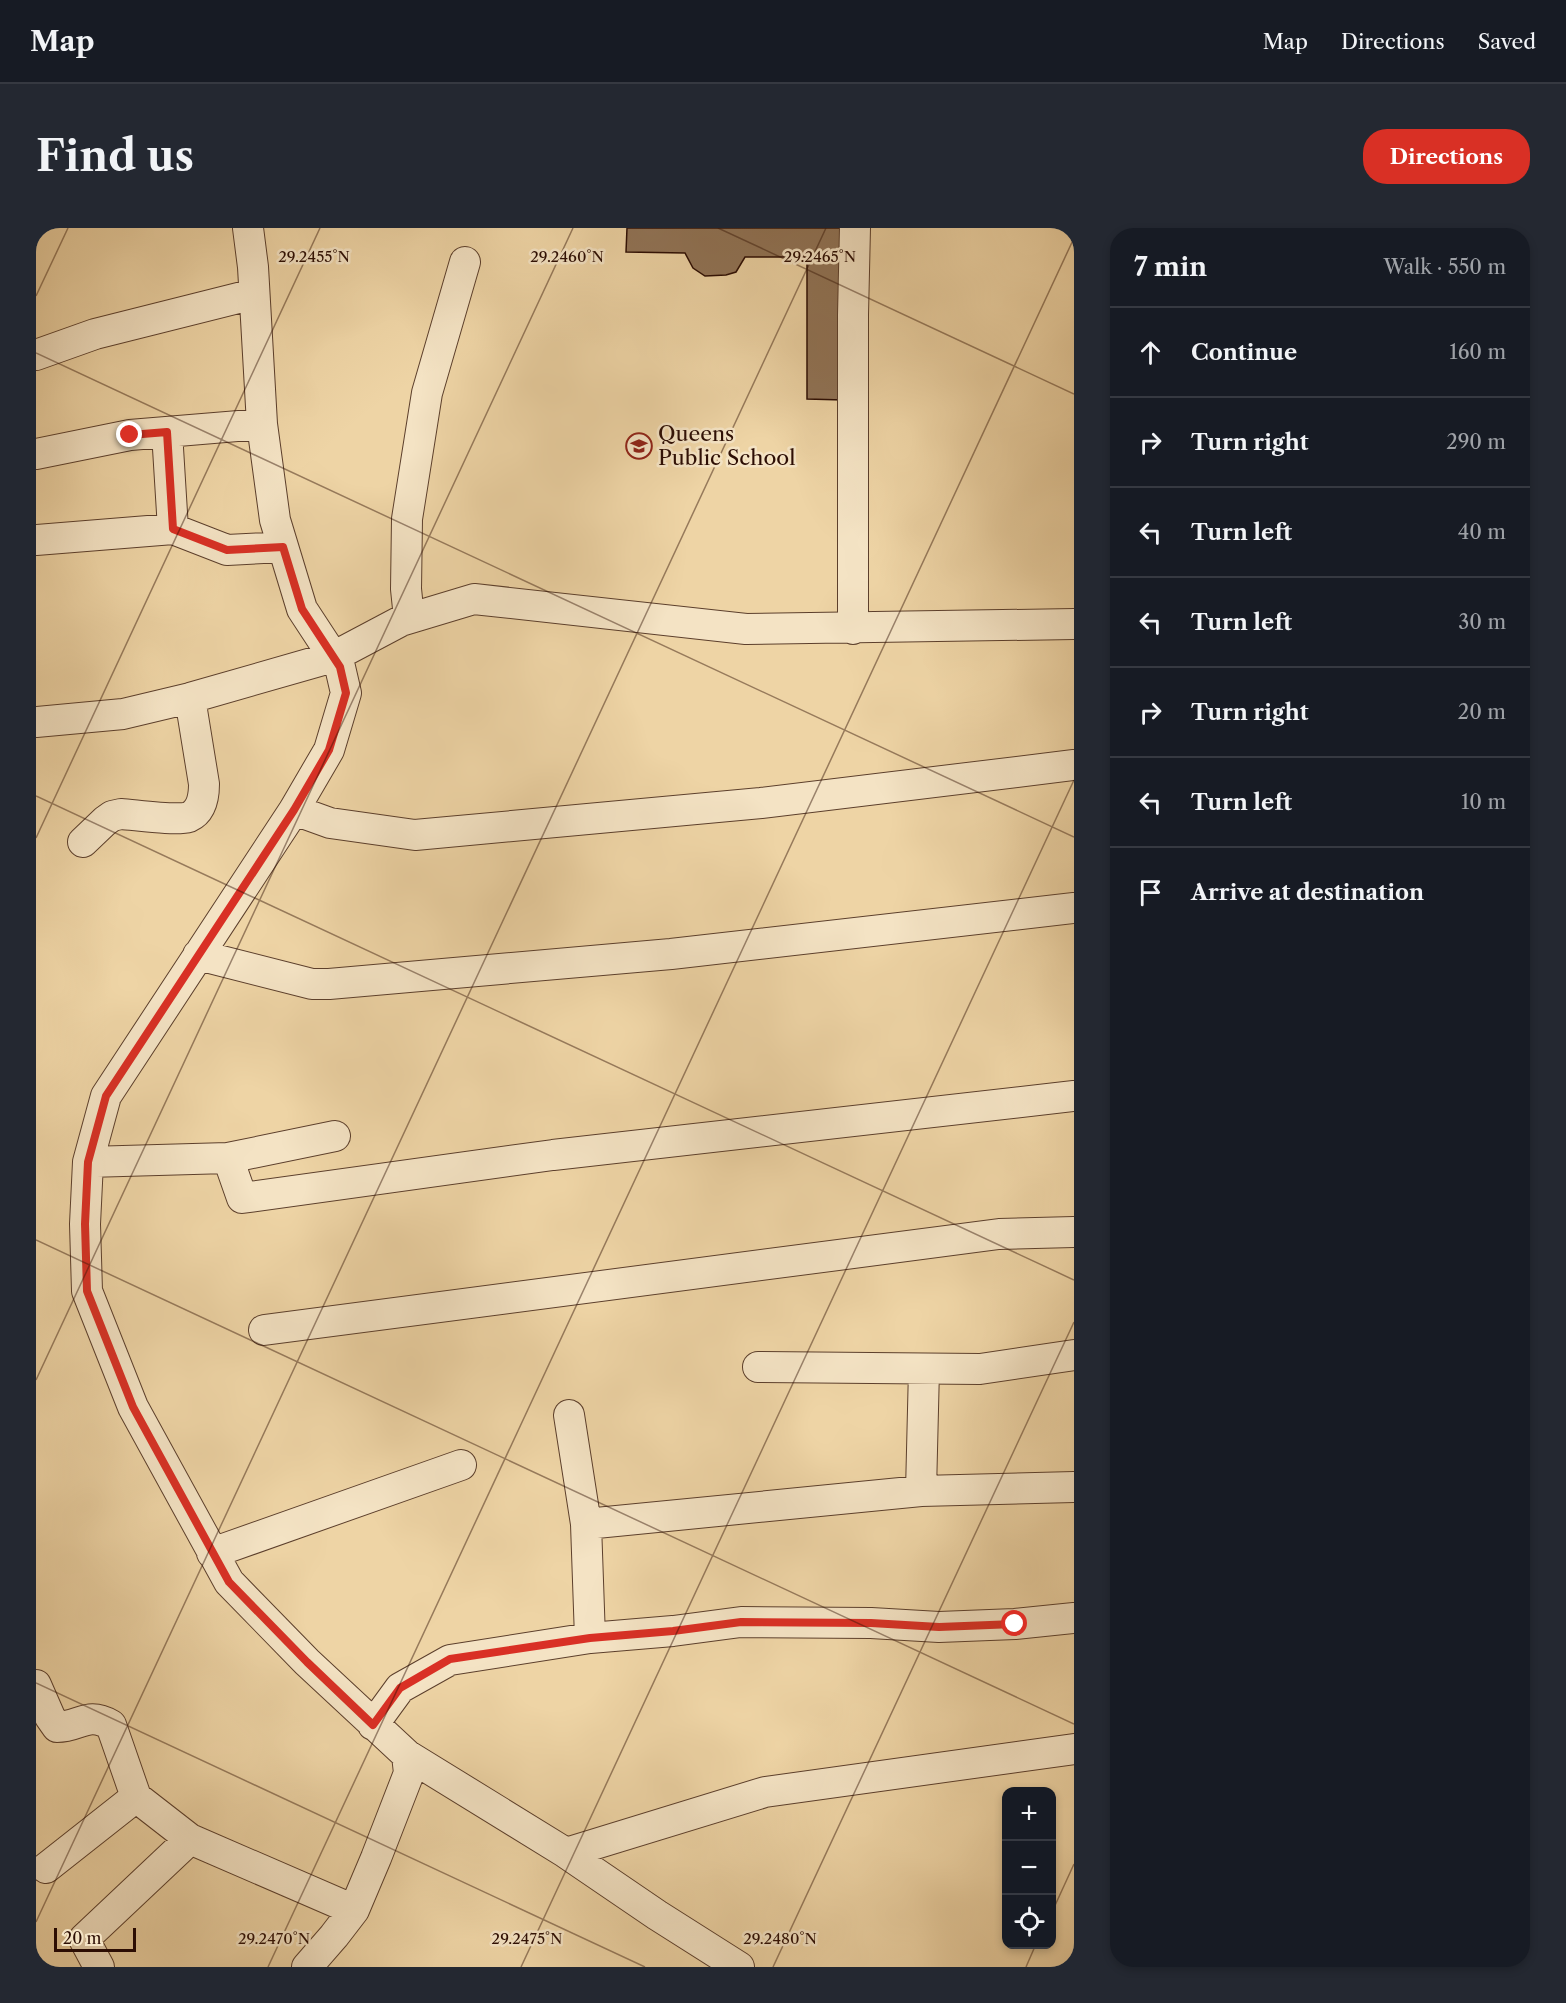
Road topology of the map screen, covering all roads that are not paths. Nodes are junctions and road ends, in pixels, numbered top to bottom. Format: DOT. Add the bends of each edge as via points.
graph roads {
  1 [pos="248,228"];
  2 [pos="855,228"];
  3 [pos="465,262"];
  4 [pos="254,294"];
  5 [pos="36,355"];
  6 [pos="262,424"];
  7 [pos="167,432"];
  8 [pos="36,454"];
  9 [pos="173,529"];
  10 [pos="36,540"];
  11 [pos="283,547"];
  12 [pos="409,618"];
  13 [pos="1074,624"];
  14 [pos="853,629"];
  15 [pos="333,657"];
  16 [pos="190,698"];
  17 [pos="36,722"];
  18 [pos="1074,765"];
  19 [pos="294,810"];
  20 [pos="83,842"];
  21 [pos="1074,908"];
  22 [pos="198,955"];
  23 [pos="1074,1096"];
  24 [pos="335,1136"];
  25 [pos="228,1158"];
  26 [pos="88,1162"];
  27 [pos="1074,1232"];
  28 [pos="264,1330"];
  29 [pos="1074,1355"];
  30 [pos="758,1367"];
  31 [pos="924,1369"];
  32 [pos="569,1415"];
  33 [pos="461,1466"];
  34 [pos="1074,1487"];
  35 [pos="921,1491"];
  36 [pos="586,1524"];
  37 [pos="212,1553"];
  38 [pos="1074,1618"];
  39 [pos="590,1638"];
  40 [pos="36,1684"];
  41 [pos="373,1725"];
  42 [pos="1074,1749"];
  43 [pos="407,1755"];
  44 [pos="136,1797"];
  45 [pos="190,1839"];
  46 [pos="566,1853"];
  47 [pos="46,1868"];
  48 [pos="354,1910"];
  49 [pos="99,1967"];
  50 [pos="307,1967"];
  51 [pos="739,1967"];
  1 -- 4 [label="street"];
  2 -- 14 [label="street"];
  3 -- 12 [label="street" via="425,404 407,519"];
  4 -- 5 [label="street" via="94,334"];
  4 -- 6 [label="street"];
  6 -- 7 [label="street"];
  6 -- 11 [label="street" via="275,520"];
  7 -- 8 [label="street" via="130,435"];
  7 -- 9 [label="street"];
  9 -- 10 [label="street"];
  9 -- 11 [label="street" via="227,550"];
  11 -- 15 [label="street" via="302,609"];
  12 -- 14 [label="street" via="474,599 746,629"];
  12 -- 15 [label="street"];
  13 -- 14 [label="street"];
  15 -- 16 [label="street"];
  15 -- 19 [label="street" via="340,667 346,693 329,750"];
  16 -- 17 [label="street" via="123,714"];
  16 -- 20 [label="street" via="204,784 197,810 189,817 177,818 112,816"];
  18 -- 19 [label="street" via="761,803 415,835 330,823"];
  19 -- 22 [label="street"];
  21 -- 22 [label="street" via="671,954 329,984 312,984"];
  22 -- 26 [label="street" via="106,1096"];
  23 -- 25 [label="street" via="553,1155 242,1198"];
  24 -- 25 [label="street"];
  25 -- 26 [label="street"];
  26 -- 37 [label="street" via="87,1291 133,1407"];
  27 -- 28 [label="street" via="999,1234"];
  29 -- 31 [label="street" via="980,1369"];
  30 -- 31 [label="street"];
  31 -- 35 [label="street"];
  32 -- 36 [label="street"];
  33 -- 37 [label="street"];
  34 -- 35 [label="street"];
  35 -- 36 [label="street"];
  36 -- 39 [label="street"];
  37 -- 41 [label="street" via="229,1582"];
  38 -- 39 [label="street" via="939,1627 741,1622"];
  39 -- 41 [label="street" via="450,1659 400,1688"];
  40 -- 44 [label="street" via="57,1727 89,1718 111,1725"];
  41 -- 43 [label="street"];
  42 -- 46 [label="street" via="765,1792"];
  43 -- 46 [label="street"];
  43 -- 48 [label="street" via="409,1773"];
  44 -- 45 [label="street"];
  44 -- 47 [label="street"];
  45 -- 48 [label="street"];
  45 -- 49 [label="street" via="84,1939"];
  46 -- 51 [label="street"];
  48 -- 50 [label="street"];
}
